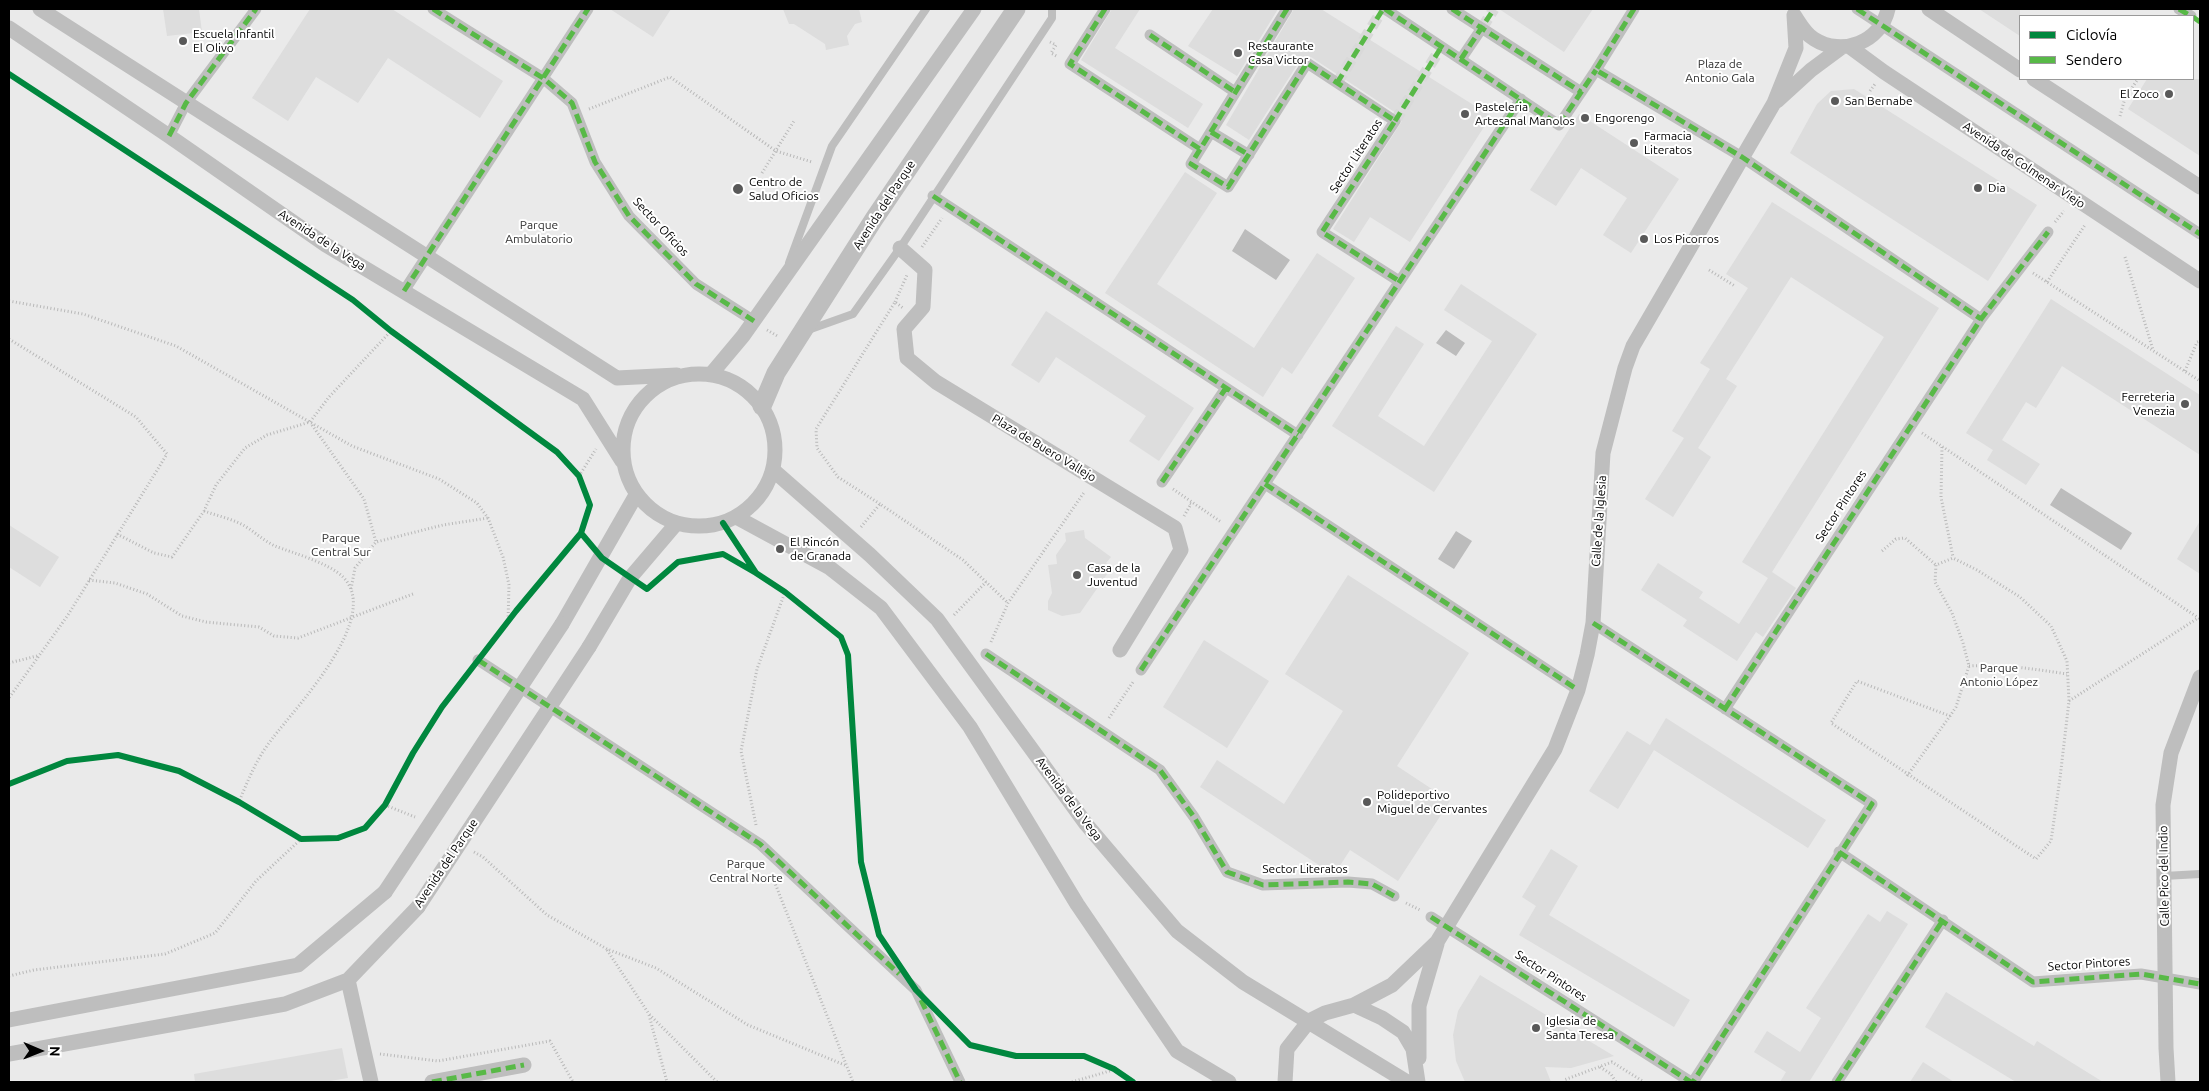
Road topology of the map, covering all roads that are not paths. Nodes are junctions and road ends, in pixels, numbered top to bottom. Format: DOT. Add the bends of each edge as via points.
graph roads {
  1 [pos="40,9"];
  2 [pos="256,9"];
  3 [pos="433,9"];
  4 [pos="588,9"];
  5 [pos="926,9"];
  6 [pos="974,9"];
  7 [pos="1016,9"];
  8 [pos="1052,9"];
  9 [pos="1105,9"];
  10 [pos="1287,9"];
  11 [pos="1385,9"];
  12 [pos="1452,9"];
  13 [pos="1634,9"];
  14 [pos="1857,9"];
  15 [pos="1888,9"];
  16 [pos="1929,9"];
  17 [pos="1791,11"];
  18 [pos="1882,25"];
  19 [pos="9,28"];
  20 [pos="1482,28"];
  21 [pos="1150,35"];
  22 [pos="1846,47"];
  23 [pos="1461,59"];
  24 [pos="2019,69"];
  25 [pos="1596,70"];
  26 [pos="543,78"];
  27 [pos="2036,80"];
  28 [pos="1235,92"];
  29 [pos="1581,92"];
  30 [pos="1521,99"];
  31 [pos="1774,103"];
  32 [pos="186,104"];
  33 [pos="1211,132"];
  34 [pos="169,136"];
  35 [pos="1200,149"];
  36 [pos="1249,155"];
  37 [pos="1742,157"];
  38 [pos="2200,187"];
  39 [pos="934,196"];
  40 [pos="2048,232"];
  41 [pos="2200,234"];
  42 [pos="900,248"];
  43 [pos="427,256"];
  44 [pos="782,281"];
  45 [pos="1399,281"];
  46 [pos="2200,281"];
  47 [pos="404,291"];
  48 [pos="1981,319"];
  49 [pos="754,321"];
  50 [pos="798,339"];
  51 [pos="712,373"];
  52 [pos="677,375"];
  53 [pos="1226,388"];
  54 [pos="762,406"];
  55 [pos="1298,435"];
  56 [pos="622,461"];
  57 [pos="773,470"];
  58 [pos="1162,482"];
  59 [pos="1265,484"];
  60 [pos="636,495"];
  61 [pos="730,520"];
  62 [pos="676,524"];
  63 [pos="1592,624"];
  64 [pos="1120,650"];
  65 [pos="986,654"];
  66 [pos="478,660"];
  67 [pos="1141,670"];
  68 [pos="2200,676"];
  69 [pos="1578,690"];
  70 [pos="2195,704"];
  71 [pos="1725,709"];
  72 [pos="1839,852"];
  73 [pos="2200,874"];
  74 [pos="2164,876"];
  75 [pos="1394,896"];
  76 [pos="1432,917"];
  77 [pos="1943,920"];
  78 [pos="1448,926"];
  79 [pos="1437,942"];
  80 [pos="2165,978"];
  81 [pos="348,980"];
  82 [pos="2200,984"];
  83 [pos="1354,1005"];
  84 [pos="9,1020"];
  85 [pos="1309,1021"];
  86 [pos="9,1054"];
  87 [pos="524,1065"];
  88 [pos="371,1082"];
  89 [pos="432,1082"];
  90 [pos="960,1082"];
  91 [pos="1230,1082"];
  92 [pos="1285,1082"];
  93 [pos="1407,1082"];
  94 [pos="1418,1082"];
  95 [pos="1692,1082"];
  96 [pos="1837,1082"];
  97 [pos="2168,1082"];
  1 -- 32 [label="street"];
  2 -- 32 [label="street"];
  3 -- 26 [label="street, Sector Oficios"];
  4 -- 26 [label="street"];
  5 -- 44 [label="lane" via="832,146"];
  6 -- 44 [label="street"];
  7 -- 50 [label="street, Avenida del Parque" via="874,219"];
  8 -- 39 [label="lane" via="1052,18"];
  9 -- 35 [label="street" via="1070,64"];
  10 -- 28 [label="street, Sector Literatos"];
  11 -- 23 [label="street"];
  12 -- 20 [label="street"];
  13 -- 25 [label="street"];
  14 -- 18 [label="street"];
  15 -- 18 [label="street"];
  16 -- 24 [label="street"];
  17 -- 22 [label="street" via="1813,39 1827,46"];
  17 -- 31 [label="street, Calle de la Iglesia" via="1796,48"];
  18 -- 22 [label="street, Calle de la Iglesia" via="1862,42"];
  18 -- 41 [label="street"];
  19 -- 34 [label="street, Avenida de la Vega"];
  20 -- 23 [label="street"];
  20 -- 29 [label="street"];
  21 -- 28 [label="street"];
  22 -- 31 [label="street, Calle de la Iglesia" via="1811,70"];
  22 -- 46 [label="street, Avenida de Colmenar Viejo"];
  23 -- 30 [label="street"];
  25 -- 29 [label="street"];
  25 -- 37 [label="street"];
  26 -- 43 [label="street"];
  26 -- 49 [label="street, Sector Oficios" via="572,103 595,162 629,216 696,284"];
  27 -- 38 [label="street"];
  28 -- 33 [label="street, Sector Literatos"];
  29 -- 30 [label="street" via="1559,124"];
  30 -- 45 [label="street"];
  31 -- 37 [label="street, Calle de la Iglesia"];
  32 -- 34 [label="street"];
  32 -- 43 [label="street"];
  33 -- 35 [label="street, Sector Literatos"];
  33 -- 36 [label="street"];
  34 -- 47 [label="street, Avenida de la Vega" via="326,245"];
  35 -- 36 [label="street, Sector Literatos" via="1191,164 1228,187"];
  36 -- 45 [label="street, Sector Literatos" via="1307,63 1395,122 1322,232"];
  37 -- 48 [label="street"];
  37 -- 63 [label="street, Calle de la Iglesia" via="1633,346 1625,368 1603,453"];
  39 -- 42 [label="lane"];
  39 -- 53 [label="street"];
  40 -- 48 [label="street, Sector Pintores"];
  42 -- 50 [label="lane" via="853,314"];
  42 -- 64 [label="street, Plaza de Buero Vallejo" via="925,270 923,307 904,329 907,358 936,382 1175,528 1181,550"];
  43 -- 47 [label="street"];
  43 -- 52 [label="street" via="617,378"];
  44 -- 49 [label="street"];
  45 -- 55 [label="street"];
  47 -- 56 [label="street, Avenida de la Vega" via="584,399"];
  48 -- 71 [label="street, Sector Pintores"];
  49 -- 51 [label="street"];
  50 -- 54 [label="street, Avenida del Parque" via="776,373"];
  51 -- 52 [label="street"];
  51 -- 54 [label="street" via="740,384"];
  52 -- 56 [label="street" via="645,393 626,424"];
  53 -- 55 [label="street"];
  53 -- 58 [label="street"];
  54 -- 57 [label="street" via="772,426"];
  55 -- 59 [label="street"];
  56 -- 60 [label="street"];
  57 -- 61 [label="street" via="759,497"];
  57 -- 85 [label="street, Avenida de la Vega" via="937,618 1086,824 1177,931 1243,982"];
  59 -- 67 [label="street"];
  59 -- 69 [label="street"];
  60 -- 62 [label="street" via="654,513"];
  60 -- 84 [label="street, bridge" via="562,624 385,892 298,965"];
  61 -- 62 [label="street" via="700,527"];
  61 -- 91 [label="street" via="830,568 881,608 970,727 1077,904 1176,1052"];
  62 -- 81 [label="street, Avenida del Parque, bridge" via="630,578 418,907"];
  63 -- 69 [label="street, Calle de la Iglesia"];
  63 -- 71 [label="street, Sector Pintores"];
  65 -- 75 [label="street, Sector Literatos" via="1160,770 1194,816 1227,872 1263,885 1372,884"];
  66 -- 90 [label="street" via="760,844 916,990"];
  68 -- 70 [label="street, Calle Pico del Indio"];
  69 -- 78 [label="street, Calle de la Iglesia" via="1555,749"];
  70 -- 74 [label="street, Calle Pico del Indio" via="2171,753 2163,805"];
  71 -- 72 [label="street, Sector Pintores" via="1872,804"];
  72 -- 77 [label="street, Sector Pintores"];
  72 -- 95 [label="street, Sector Pintores"];
  73 -- 74 [label="lane"];
  74 -- 80 [label="street, Calle Pico del Indio"];
  76 -- 78 [label="street"];
  77 -- 80 [label="street, Sector Pintores" via="2034,982 2141,974"];
  77 -- 96 [label="street"];
  78 -- 79 [label="street, Calle de la Iglesia"];
  78 -- 95 [label="street, Sector Pintores"];
  79 -- 83 [label="street, Calle de la Iglesia" via="1392,985"];
  79 -- 94 [label="street, Calle de la Iglesia" via="1419,1006"];
  80 -- 82 [label="street, Sector Pintores"];
  80 -- 97 [label="street, Calle Pico del Indio"];
  81 -- 86 [label="street, Avenida del Parque" via="285,1004"];
  81 -- 88 [label="street"];
  83 -- 85 [label="street, Calle de la Iglesia"];
  83 -- 94 [label="street" via="1403,1032 1413,1049"];
  85 -- 92 [label="street" via="1287,1049"];
  85 -- 93 [label="street, Avenida de la Vega"];
  87 -- 89 [label="street"];
}
